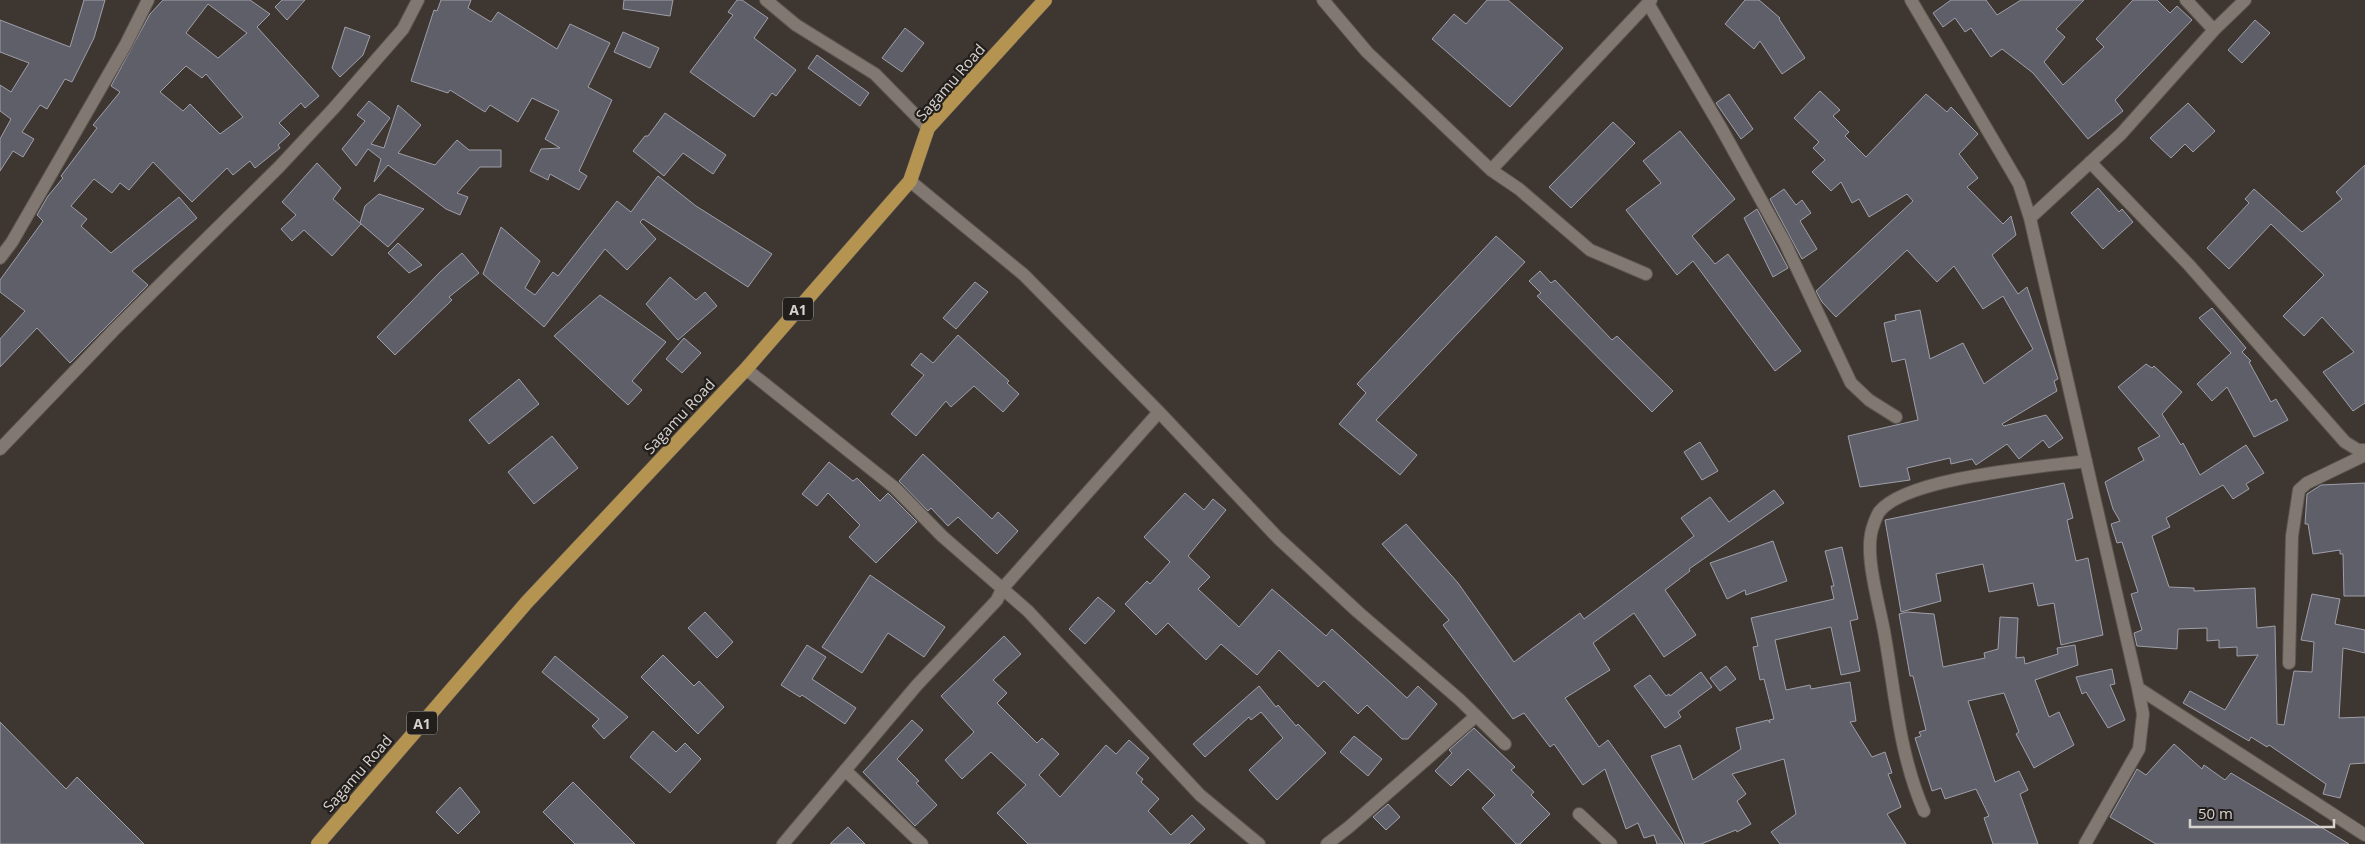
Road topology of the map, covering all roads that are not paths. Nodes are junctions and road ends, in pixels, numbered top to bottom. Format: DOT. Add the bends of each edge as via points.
graph roads {
  1 [pos="148,0"];
  2 [pos="418,0"];
  3 [pos="766,0"];
  4 [pos="1045,0"];
  5 [pos="1323,0"];
  6 [pos="1911,0"];
  7 [pos="2186,0"];
  8 [pos="2245,0"];
  9 [pos="1650,2"];
  10 [pos="2214,30"];
  11 [pos="928,128"];
  12 [pos="2090,162"];
  13 [pos="1491,170"];
  14 [pos="910,181"];
  15 [pos="2030,218"];
  16 [pos="0,258"];
  17 [pos="1646,274"];
  18 [pos="746,368"];
  19 [pos="1159,412"];
  20 [pos="1896,417"];
  21 [pos="0,449"];
  22 [pos="2365,450"];
  23 [pos="2365,455"];
  24 [pos="2086,461"];
  25 [pos="1002,589"];
  26 [pos="2289,663"];
  27 [pos="2138,688"];
  28 [pos="1476,716"];
  29 [pos="1504,744"];
  30 [pos="845,770"];
  31 [pos="1924,812"];
  32 [pos="1579,814"];
  33 [pos="2365,835"];
  34 [pos="318,844"];
  35 [pos="783,844"];
  36 [pos="922,844"];
  37 [pos="1258,844"];
  38 [pos="1327,844"];
  39 [pos="1611,844"];
  40 [pos="2084,844"];
  1 -- 16 [label="street" via="126,44"];
  2 -- 21 [label="street" via="402,29 334,108"];
  3 -- 11 [label="street" via="796,25 875,74"];
  4 -- 11 [label="highway, Sagamu Road / A1"];
  5 -- 13 [label="street" via="1367,52"];
  6 -- 15 [label="street" via="2019,184"];
  7 -- 10 [label="street"];
  8 -- 10 [label="street"];
  9 -- 13 [label="street"];
  9 -- 20 [label="street" via="1785,243 1851,384"];
  10 -- 12 [label="street" via="2121,134"];
  11 -- 14 [label="highway, Sagamu Road / A1"];
  12 -- 15 [label="street"];
  12 -- 22 [label="street" via="2189,266 2345,442 2358,450"];
  13 -- 17 [label="street" via="1519,189 1590,250"];
  14 -- 18 [label="highway, Sagamu Road / A1"];
  14 -- 19 [label="street" via="1024,275"];
  15 -- 24 [label="street"];
  18 -- 25 [label="street" via="895,488 942,536"];
  18 -- 34 [label="highway, Sagamu Road / A1" via="527,602"];
  19 -- 25 [label="street"];
  19 -- 28 [label="street" via="1278,538"];
  23 -- 26 [label="street" via="2299,490 2292,536"];
  24 -- 27 [label="street"];
  24 -- 31 [label="street" via="1974,477 1919,489 1896,499 1879,512 1871,534 1872,571 1901,737 1911,782"];
  25 -- 30 [label="street" via="998,600 917,685"];
  25 -- 37 [label="street" via="1028,611 1200,795"];
  27 -- 33 [label="street"];
  27 -- 40 [label="street" via="2143,714 2139,749"];
  28 -- 29 [label="street"];
  28 -- 38 [label="street"];
  30 -- 35 [label="street"];
  30 -- 36 [label="street"];
  32 -- 39 [label="street"];
}
